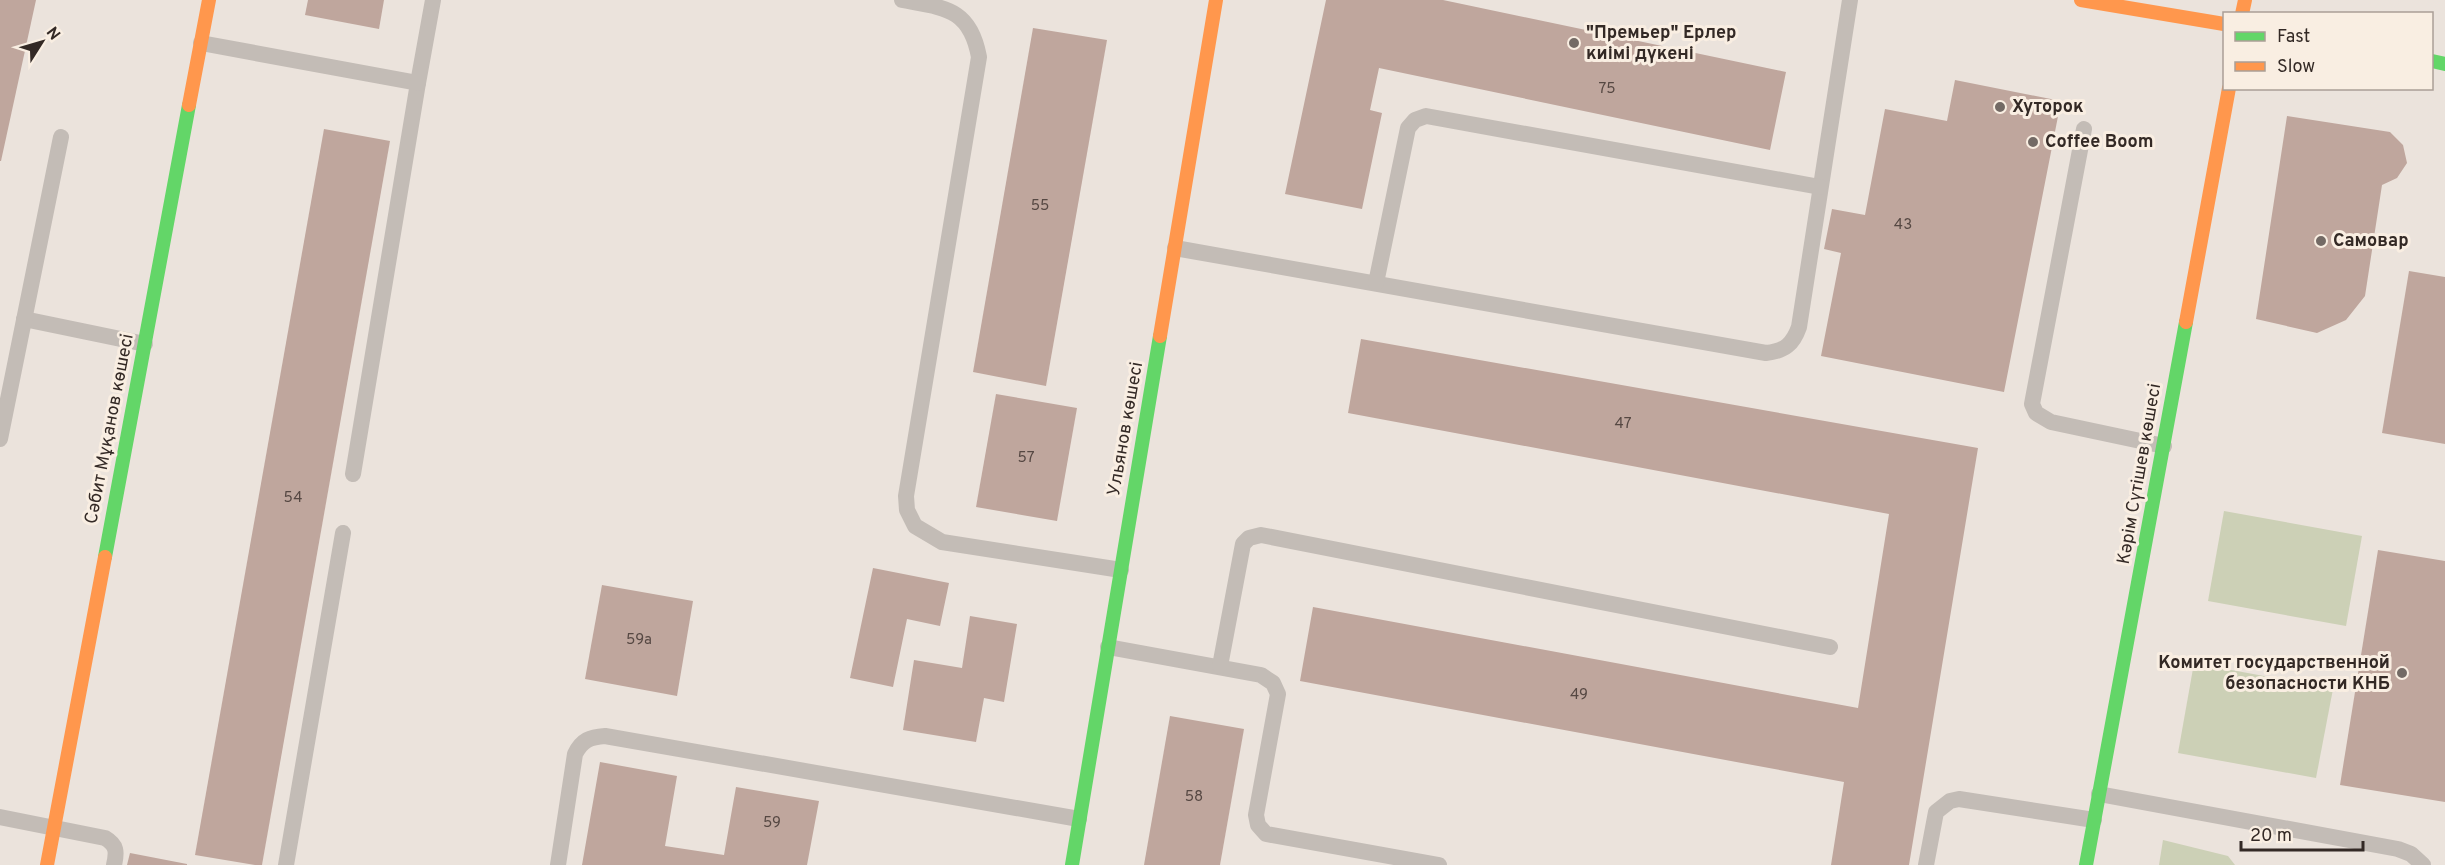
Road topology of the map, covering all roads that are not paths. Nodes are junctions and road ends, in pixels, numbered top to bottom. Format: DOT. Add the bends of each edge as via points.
graph roads {
  1 [pos="209,0"];
  2 [pos="433,0"];
  3 [pos="902,0"];
  4 [pos="1216,0"];
  5 [pos="1850,0"];
  6 [pos="2089,1"];
  7 [pos="2223,24"];
  8 [pos="201,43"];
  9 [pos="418,83"];
  10 [pos="2229,90"];
  11 [pos="2084,129"];
  12 [pos="61,137"];
  13 [pos="1821,188"];
  14 [pos="1175,248"];
  15 [pos="1376,283"];
  16 [pos="24,318"];
  17 [pos="145,344"];
  18 [pos="0,439"];
  19 [pos="2164,446"];
  20 [pos="352,474"];
  21 [pos="344,533"];
  22 [pos="1121,570"];
  23 [pos="1108,647"];
  24 [pos="1830,647"];
  25 [pos="1220,666"];
  26 [pos="2099,794"];
  27 [pos="0,817"];
  28 [pos="1079,819"];
  29 [pos="2094,820"];
  30 [pos="54,828"];
  31 [pos="47,865"];
  32 [pos="114,865"];
  33 [pos="286,865"];
  34 [pos="558,865"];
  35 [pos="1072,865"];
  36 [pos="1439,865"];
  37 [pos="1926,865"];
  38 [pos="2086,865"];
  39 [pos="2423,865"];
  1 -- 8 [label="street, Сәбит Мұқанов көшесі"];
  2 -- 9 [label="lane"];
  3 -- 22 [label="lane" via="947,9 964,20 975,37 979,57 906,496 907,510 915,526 942,542"];
  4 -- 14 [label="street, Ульянов көшесі"];
  5 -- 13 [label="lane"];
  6 -- 7 [label="street"];
  8 -- 9 [label="lane"];
  8 -- 17 [label="street, Сәбит Мұқанов көшесі"];
  9 -- 20 [label="lane"];
  10 -- 19 [label="street, Кәрім Сүтішев көшесі"];
  11 -- 19 [label="lane" via="2032,404 2036,413 2051,422"];
  12 -- 16 [label="lane"];
  13 -- 15 [label="lane" via="1426,116 1415,120 1404,139"];
  13 -- 15 [label="lane" via="1799,327 1795,339 1778,352 1766,353"];
  14 -- 15 [label="lane"];
  14 -- 22 [label="street, Ульянов көшесі"];
  16 -- 17 [label="lane"];
  16 -- 18 [label="lane"];
  17 -- 30 [label="street, Сәбит Мұқанов көшесі"];
  19 -- 26 [label="street, Кәрім Сүтішев көшесі"];
  21 -- 33 [label="lane"];
  22 -- 23 [label="street, Ульянов көшесі"];
  23 -- 25 [label="lane"];
  23 -- 28 [label="street, Ульянов көшесі"];
  24 -- 25 [label="lane" via="1261,535 1243,544"];
  25 -- 36 [label="lane" via="1262,675 1273,683 1278,694 1256,814 1258,825 1266,834"];
  26 -- 29 [label="street, Кәрім Сүтішев көшесі"];
  26 -- 39 [label="lane" via="2398,849"];
  27 -- 30 [label="lane"];
  28 -- 34 [label="lane" via="617,738 591,737 581,743 575,754"];
  28 -- 35 [label="street, Ульянов көшесі"];
  29 -- 37 [label="lane" via="1959,799 1950,801 1936,812"];
  29 -- 38 [label="street, Кәрім Сүтішев көшесі"];
  30 -- 31 [label="street, Сәбит Мұқанов көшесі"];
  30 -- 32 [label="lane" via="114,843"];
}
